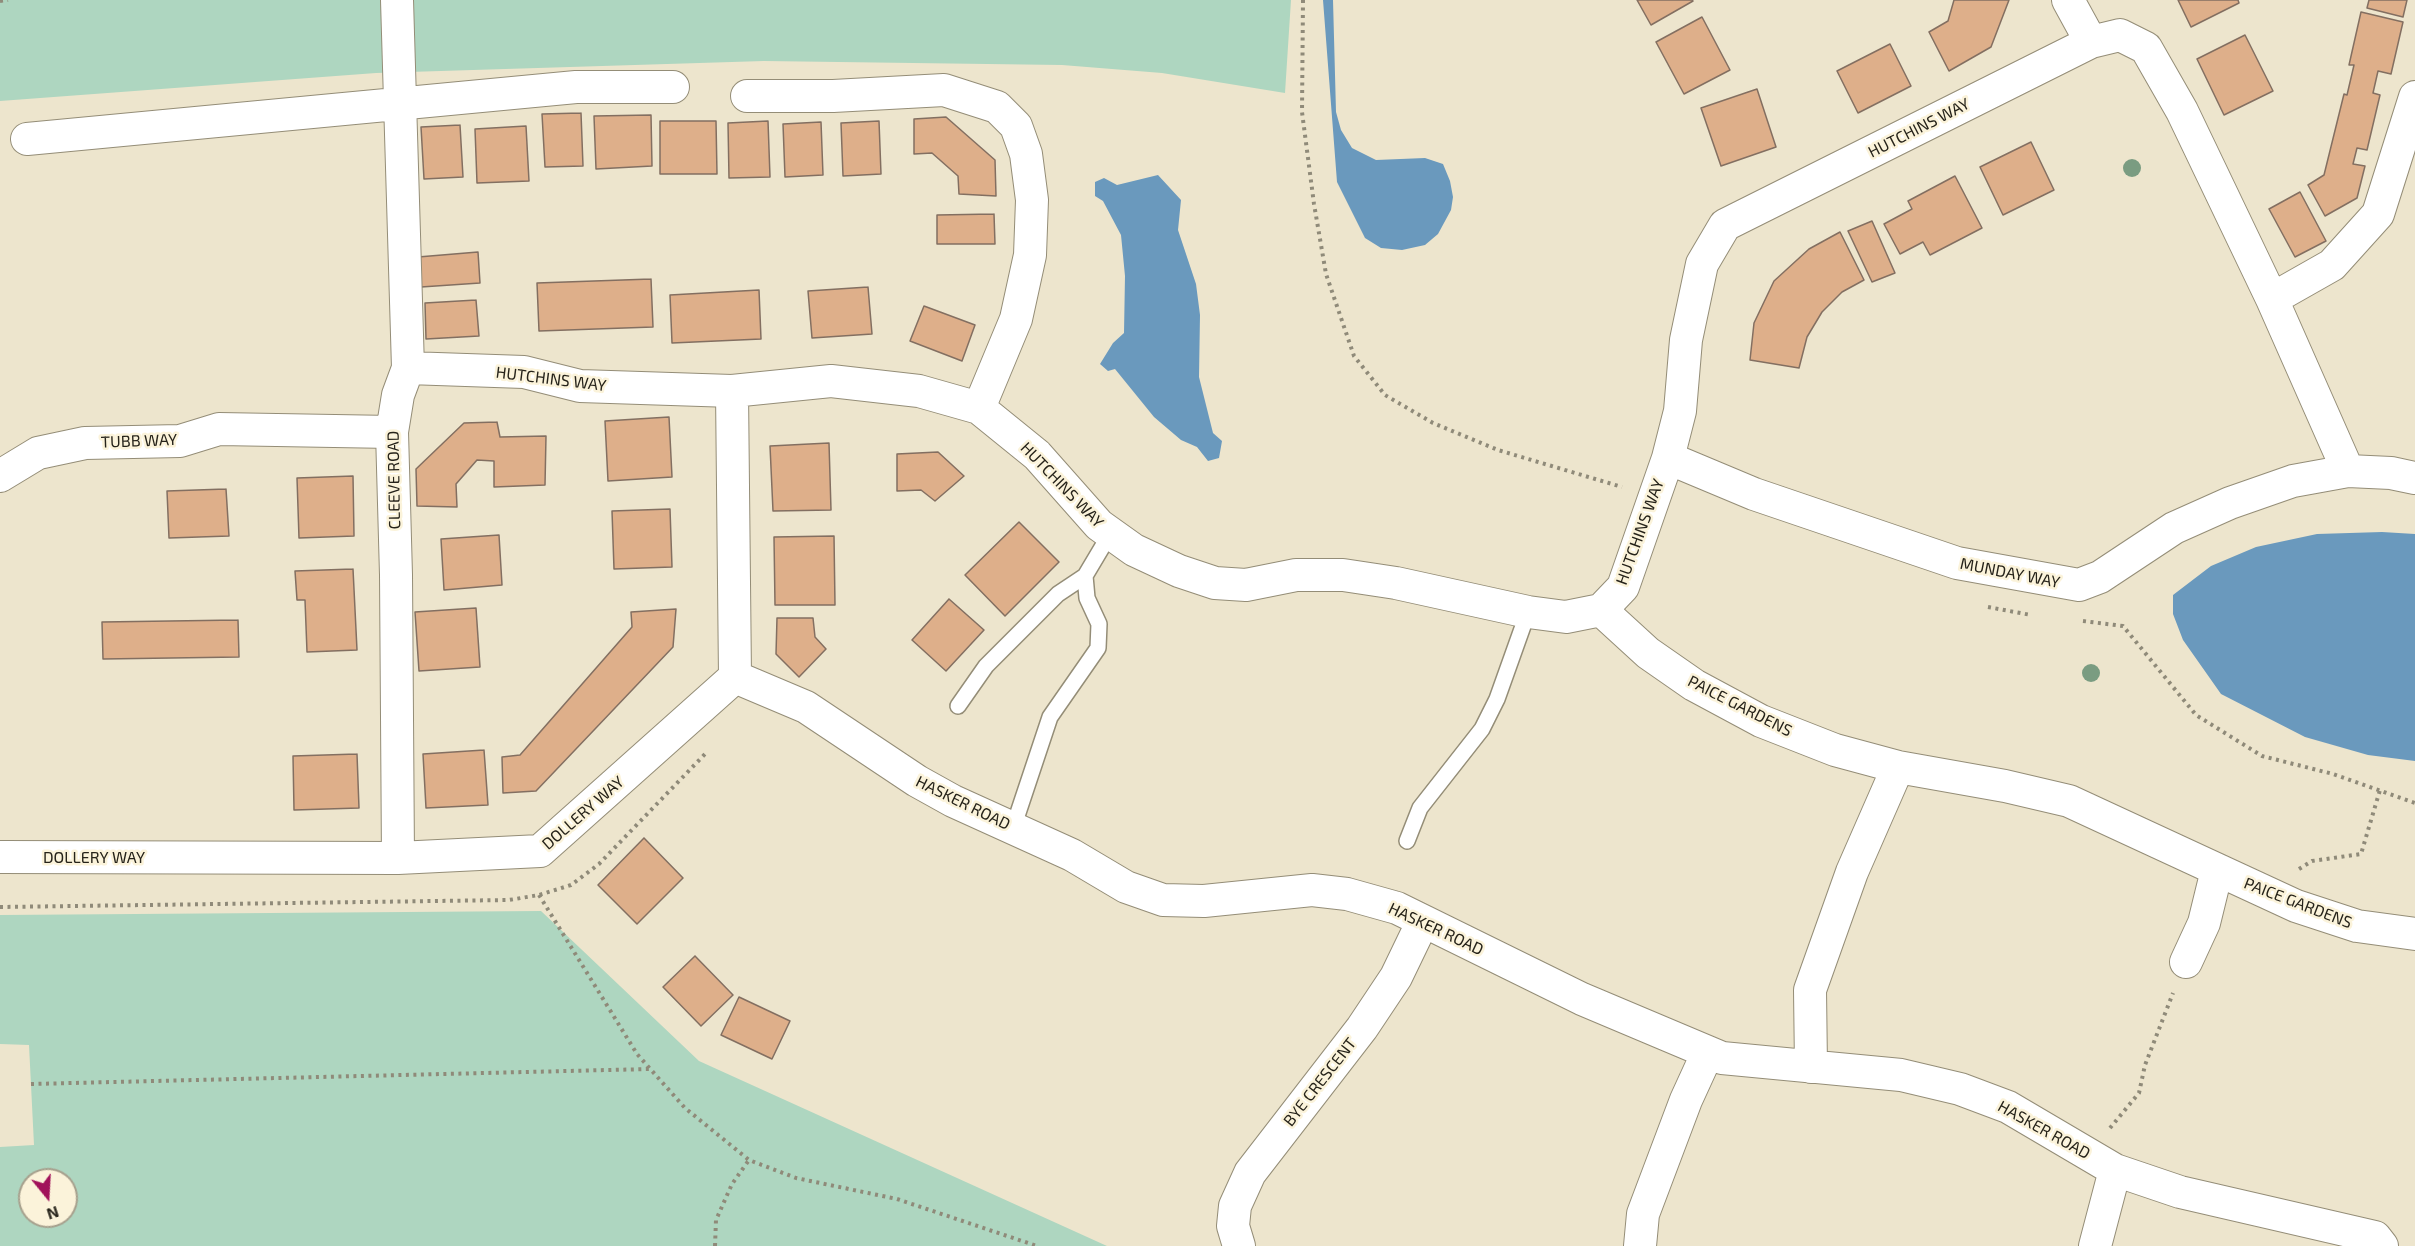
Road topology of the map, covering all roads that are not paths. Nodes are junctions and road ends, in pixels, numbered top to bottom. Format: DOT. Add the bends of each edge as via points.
graph roads {
  1 [pos="397,0"];
  2 [pos="2068,0"];
  3 [pos="2091,42"];
  4 [pos="673,87"];
  5 [pos="747,96"];
  6 [pos="2415,97"];
  7 [pos="402,103"];
  8 [pos="27,139"];
  9 [pos="2272,299"];
  10 [pos="408,368"];
  11 [pos="732,391"];
  12 [pos="978,408"];
  13 [pos="392,432"];
  14 [pos="1668,458"];
  15 [pos="2348,471"];
  16 [pos="0,476"];
  17 [pos="2415,478"];
  18 [pos="1110,534"];
  19 [pos="1085,576"];
  20 [pos="1601,610"];
  21 [pos="1528,612"];
  22 [pos="735,677"];
  23 [pos="958,706"];
  24 [pos="1898,767"];
  25 [pos="1013,828"];
  26 [pos="1407,840"];
  27 [pos="0,857"];
  28 [pos="398,858"];
  29 [pos="2217,870"];
  30 [pos="1423,921"];
  31 [pos="2415,934"];
  32 [pos="2186,962"];
  33 [pos="1708,1053"];
  34 [pos="1811,1067"];
  35 [pos="2115,1170"];
  36 [pos="1239,1246"];
  37 [pos="1640,1246"];
  38 [pos="2095,1246"];
  39 [pos="2382,1246"];
  1 -- 7 [label="street, CLEEVE ROAD"];
  2 -- 3 [label="street"];
  3 -- 9 [label="street, HUTCHINS WAY" via="2120,35 2146,48 2182,111"];
  3 -- 14 [label="street, HUTCHINS WAY" via="1725,225 1702,264 1686,340 1680,411"];
  4 -- 7 [label="street" via="576,87"];
  5 -- 12 [label="street" via="944,90 997,107 1016,126 1026,154 1032,200 1030,255 1016,319"];
  6 -- 9 [label="street" via="2378,214 2332,266"];
  7 -- 8 [label="street"];
  7 -- 10 [label="street, CLEEVE ROAD"];
  9 -- 15 [label="street, HUTCHINS WAY"];
  10 -- 11 [label="street, HUTCHINS WAY" via="525,372 580,386"];
  10 -- 13 [label="street, CLEEVE ROAD" via="398,395"];
  11 -- 12 [label="street, HUTCHINS WAY" via="831,381 919,391"];
  11 -- 22 [label="street"];
  12 -- 18 [label="street, HUTCHINS WAY" via="1037,454"];
  13 -- 16 [label="street, TUBB WAY" via="219,429 180,441 85,443 38,453"];
  13 -- 28 [label="street, CLEEVE ROAD"];
  14 -- 15 [label="street, MUNDAY WAY" via="1754,494 1957,563 2079,585 2100,577 2174,528 2230,503 2293,481"];
  14 -- 20 [label="street, HUTCHINS WAY" via="1623,587"];
  15 -- 17 [label="street, MUNDAY WAY"];
  18 -- 19 [label="lane"];
  18 -- 21 [label="street, HUTCHINS WAY" via="1134,550 1215,583 1246,585 1296,575 1343,575"];
  19 -- 23 [label="lane" via="1058,594 986,666"];
  19 -- 25 [label="lane" via="1087,598 1099,624 1098,648 1050,717"];
  20 -- 21 [label="street, HUTCHINS WAY" via="1566,617"];
  20 -- 24 [label="street, PAICE GARDENS" via="1648,653 1694,685 1761,721 1824,746"];
  21 -- 26 [label="lane" via="1489,715 1475,740 1420,808"];
  22 -- 25 [label="street, HASKER ROAD" via="806,707 917,781"];
  22 -- 28 [label="street, DOLLERY WAY" via="540,851"];
  24 -- 29 [label="street, PAICE GARDENS" via="2069,801"];
  24 -- 34 [label="street" via="1852,872 1810,990"];
  25 -- 30 [label="street, HASKER ROAD" via="1072,855 1126,887 1162,900 1204,901 1312,890 1347,894 1397,908"];
  27 -- 28 [label="street, DOLLERY WAY"];
  29 -- 31 [label="street, PAICE GARDENS" via="2357,926"];
  29 -- 32 [label="street" via="2204,922"];
  30 -- 33 [label="street, HASKER ROAD" via="1582,999"];
  30 -- 36 [label="street, BYE CRESCENT" via="1396,977 1362,1028 1250,1173 1235,1206 1233,1226"];
  33 -- 34 [label="street, HASKER ROAD" via="1722,1058"];
  33 -- 37 [label="street" via="1643,1214"];
  34 -- 35 [label="street, HASKER ROAD" via="1901,1074 1960,1089 2008,1107"];
  35 -- 38 [label="street"];
  35 -- 39 [label="street, HASKER ROAD" via="2180,1192 2375,1238"];
}
